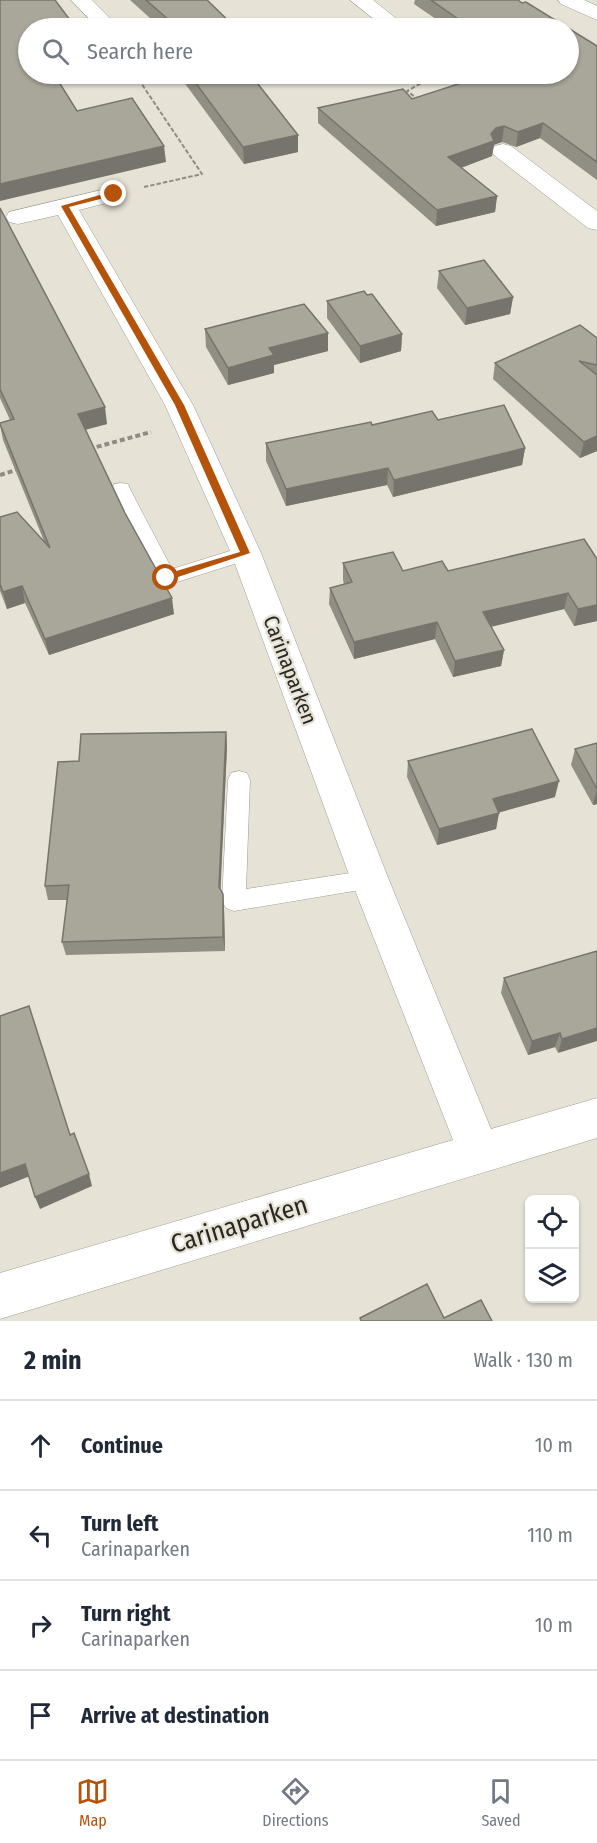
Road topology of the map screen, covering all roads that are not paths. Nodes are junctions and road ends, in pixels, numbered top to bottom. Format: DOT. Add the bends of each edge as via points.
graph roads {
  1 [pos="81,0"];
  2 [pos="360,0"];
  3 [pos="568,0"];
  4 [pos="597,14"];
  5 [pos="99,18"];
  6 [pos="384,18"];
  7 [pos="502,152"];
  8 [pos="114,194"];
  9 [pos="65,206"];
  10 [pos="18,217"];
  11 [pos="597,223"];
  12 [pos="121,489"];
  13 [pos="246,553"];
  14 [pos="239,780"];
  15 [pos="370,880"];
  16 [pos="597,1118"];
  17 [pos="479,1152"];
  18 [pos="0,1296"];
  1 -- 5 [label="street"];
  2 -- 6 [label="street"];
  3 -- 4 [label="street"];
  7 -- 11 [label="street"];
  8 -- 9 [label="street"];
  9 -- 10 [label="street"];
  9 -- 13 [label="street, Carinaparken" via="187,422"];
  12 -- 13 [label="lane" via="166,578"];
  13 -- 15 [label="street, Carinaparken"];
  14 -- 15 [label="lane" via="234,901"];
  15 -- 17 [label="street, Carinaparken"];
  16 -- 17 [label="street, Carinaparken"];
  17 -- 18 [label="street, Carinaparken"];
}
